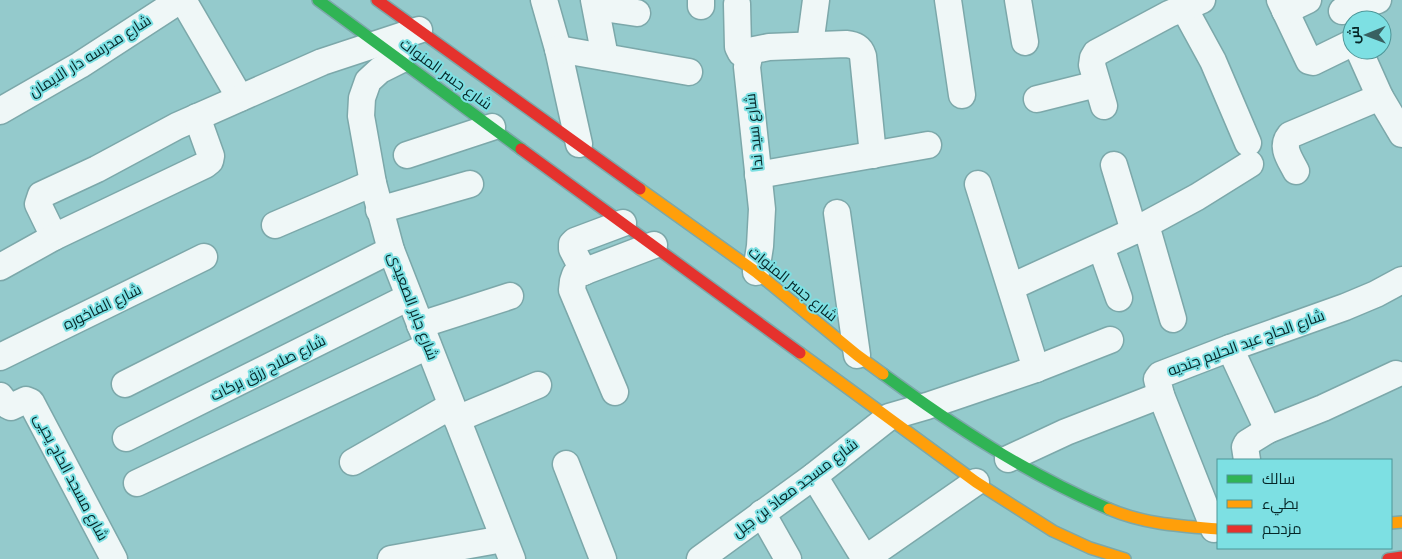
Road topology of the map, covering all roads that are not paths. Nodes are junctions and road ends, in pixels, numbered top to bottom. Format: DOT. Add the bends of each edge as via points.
graph roads {
  1 [pos="181,0"];
  2 [pos="318,0"];
  3 [pos="544,0"];
  4 [pos="816,0"];
  5 [pos="948,0"];
  6 [pos="1018,0"];
  7 [pos="1378,0"];
  8 [pos="391,3"];
  9 [pos="595,4"];
  10 [pos="737,4"];
  11 [pos="1193,4"];
  12 [pos="1291,4"];
  13 [pos="1355,10"];
  14 [pos="637,13"];
  15 [pos="419,30"];
  16 [pos="377,42"];
  17 [pos="1025,42"];
  18 [pos="810,45"];
  19 [pos="1342,48"];
  20 [pos="558,49"];
  21 [pos="605,57"];
  22 [pos="749,57"];
  23 [pos="400,60"];
  24 [pos="1363,60"];
  25 [pos="689,72"];
  26 [pos="962,95"];
  27 [pos="1380,97"];
  28 [pos="240,98"];
  29 [pos="1037,99"];
  30 [pos="0,111"];
  31 [pos="197,117"];
  32 [pos="1400,126"];
  33 [pos="492,127"];
  34 [pos="579,144"];
  35 [pos="928,145"];
  36 [pos="873,155"];
  37 [pos="407,156"];
  38 [pos="1114,165"];
  39 [pos="1296,171"];
  40 [pos="758,175"];
  41 [pos="373,183"];
  42 [pos="470,184"];
  43 [pos="978,184"];
  44 [pos="379,210"];
  45 [pos="837,213"];
  46 [pos="623,222"];
  47 [pos="275,225"];
  48 [pos="1140,228"];
  49 [pos="54,237"];
  50 [pos="654,245"];
  51 [pos="1101,247"];
  52 [pos="391,250"];
  53 [pos="204,256"];
  54 [pos="0,267"];
  55 [pos="584,272"];
  56 [pos="756,272"];
  57 [pos="1402,280"];
  58 [pos="1011,287"];
  59 [pos="409,296"];
  60 [pos="510,296"];
  61 [pos="1119,298"];
  62 [pos="1173,319"];
  63 [pos="424,336"];
  64 [pos="1110,340"];
  65 [pos="1230,348"];
  66 [pos="857,355"];
  67 [pos="0,357"];
  68 [pos="1036,369"];
  69 [pos="1396,374"];
  70 [pos="125,384"];
  71 [pos="538,385"];
  72 [pos="615,392"];
  73 [pos="1161,395"];
  74 [pos="0,396"];
  75 [pos="927,406"];
  76 [pos="454,413"];
  77 [pos="888,417"];
  78 [pos="1268,430"];
  79 [pos="126,438"];
  80 [pos="1247,459"];
  81 [pos="1008,460"];
  82 [pos="353,462"];
  83 [pos="566,464"];
  84 [pos="814,476"];
  85 [pos="976,482"];
  86 [pos="138,483"];
  87 [pos="762,513"];
  88 [pos="1216,529"];
  89 [pos="508,549"];
  90 [pos="1402,557"];
  91 [pos="114,559"];
  92 [pos="391,559"];
  93 [pos="603,559"];
  94 [pos="700,559"];
  95 [pos="788,559"];
  96 [pos="865,559"];
  97 [pos="1125,559"];
  98 [pos="1388,559"];
  1 -- 28 [label="street"];
  1 -- 30 [label="street, شارع مدرسه دار الايمان" via="80,65"];
  2 -- 16 [label="street, شارع جسر المنوات"];
  3 -- 20 [label="street"];
  4 -- 18 [label="street"];
  5 -- 26 [label="street"];
  6 -- 17 [label="street"];
  7 -- 13 [label="street"];
  8 -- 15 [label="street, شارع جسر المنوات"];
  9 -- 14 [label="street"];
  9 -- 21 [label="street"];
  10 -- 22 [label="street" via="738,47"];
  11 -- 29 [label="street" via="1096,53 1092,65 1101,95"];
  11 -- 48 [label="street" via="1249,154 1197,196"];
  12 -- 19 [label="street" via="1309,61"];
  15 -- 16 [label="street"];
  15 -- 34 [label="street, شارع جسر المنوات"];
  16 -- 23 [label="street, شارع جسر المنوات"];
  16 -- 28 [label="street"];
  18 -- 22 [label="street" via="759,48"];
  18 -- 36 [label="street" via="846,44 861,50"];
  20 -- 21 [label="street"];
  20 -- 34 [label="street"];
  21 -- 25 [label="street"];
  22 -- 40 [label="street, شارع سيد ندا"];
  23 -- 33 [label="street, شارع جسر المنوات"];
  23 -- 41 [label="street, شارع جابر الصعيدى" via="380,70 368,81 362,98 361,116"];
  24 -- 27 [label="street"];
  27 -- 32 [label="street"];
  27 -- 39 [label="street" via="1290,135 1285,140 1285,149"];
  28 -- 31 [label="street"];
  31 -- 49 [label="street" via="209,148 210,161"];
  31 -- 49 [label="street" via="41,195 38,204"];
  33 -- 37 [label="street"];
  33 -- 46 [label="street, شارع جسر المنوات"];
  34 -- 56 [label="street, شارع جسر المنوات"];
  35 -- 36 [label="street"];
  36 -- 40 [label="street"];
  38 -- 48 [label="street"];
  40 -- 56 [label="street, شارع سيد ندا" via="762,230"];
  41 -- 44 [label="street, شارع جابر الصعيدى"];
  41 -- 47 [label="street"];
  42 -- 44 [label="street"];
  43 -- 58 [label="street"];
  44 -- 52 [label="street, شارع جابر الصعيدى"];
  45 -- 66 [label="street"];
  46 -- 50 [label="street, شارع جسر المنوات"];
  46 -- 55 [label="street" via="572,244"];
  48 -- 51 [label="street"];
  48 -- 62 [label="street"];
  49 -- 54 [label="street"];
  50 -- 55 [label="street"];
  50 -- 77 [label="street, شارع جسر المنوات"];
  51 -- 58 [label="street"];
  51 -- 61 [label="street"];
  52 -- 59 [label="street, شارع جابر الصعيدى"];
  52 -- 70 [label="street"];
  53 -- 67 [label="street, شارع الفاخوره"];
  55 -- 72 [label="street" via="575,275 572,290"];
  56 -- 66 [label="street, شارع جسر المنوات"];
  57 -- 65 [label="street, شارع الحاج عبد الحليم جنديه" via="1345,307"];
  58 -- 68 [label="street"];
  59 -- 63 [label="street, شارع جابر الصعيدى"];
  59 -- 79 [label="street, شارع صلاح رزق بركات"];
  60 -- 63 [label="street"];
  63 -- 76 [label="street, شارع جابر الصعيدى"];
  63 -- 86 [label="street"];
  64 -- 68 [label="street"];
  65 -- 73 [label="street, شارع الحاج عبد الحليم جنديه" via="1160,375 1157,379"];
  65 -- 78 [label="street"];
  66 -- 75 [label="street, شارع جسر المنوات"];
  68 -- 75 [label="street"];
  69 -- 78 [label="street"];
  71 -- 76 [label="street"];
  73 -- 81 [label="street" via="1066,432"];
  73 -- 88 [label="street, شارع الحاج عبد الحليم جنديه"];
  74 -- 91 [label="street, شارع مسجد الحاج يحيى" via="11,407 26,400 31,402"];
  75 -- 77 [label="street"];
  75 -- 81 [label="street, شارع جسر المنوات"];
  76 -- 82 [label="street"];
  76 -- 89 [label="street, شارع جابر الصعيدى"];
  77 -- 84 [label="street, شارع مسجد معاذ بن جبل"];
  77 -- 85 [label="street, شارع جسر المنوات"];
  78 -- 80 [label="street" via="1248,443 1245,448"];
  81 -- 88 [label="street, شارع جسر المنوات" via="1124,516 1164,525"];
  83 -- 93 [label="street"];
  84 -- 87 [label="street, شارع مسجد معاذ بن جبل"];
  84 -- 96 [label="street"];
  85 -- 96 [label="street"];
  85 -- 97 [label="street, شارع جسر المنوات" via="1053,531"];
  87 -- 94 [label="street, شارع مسجد معاذ بن جبل"];
  87 -- 95 [label="street"];
  89 -- 92 [label="street"];
  90 -- 98 [label="street"];
}
